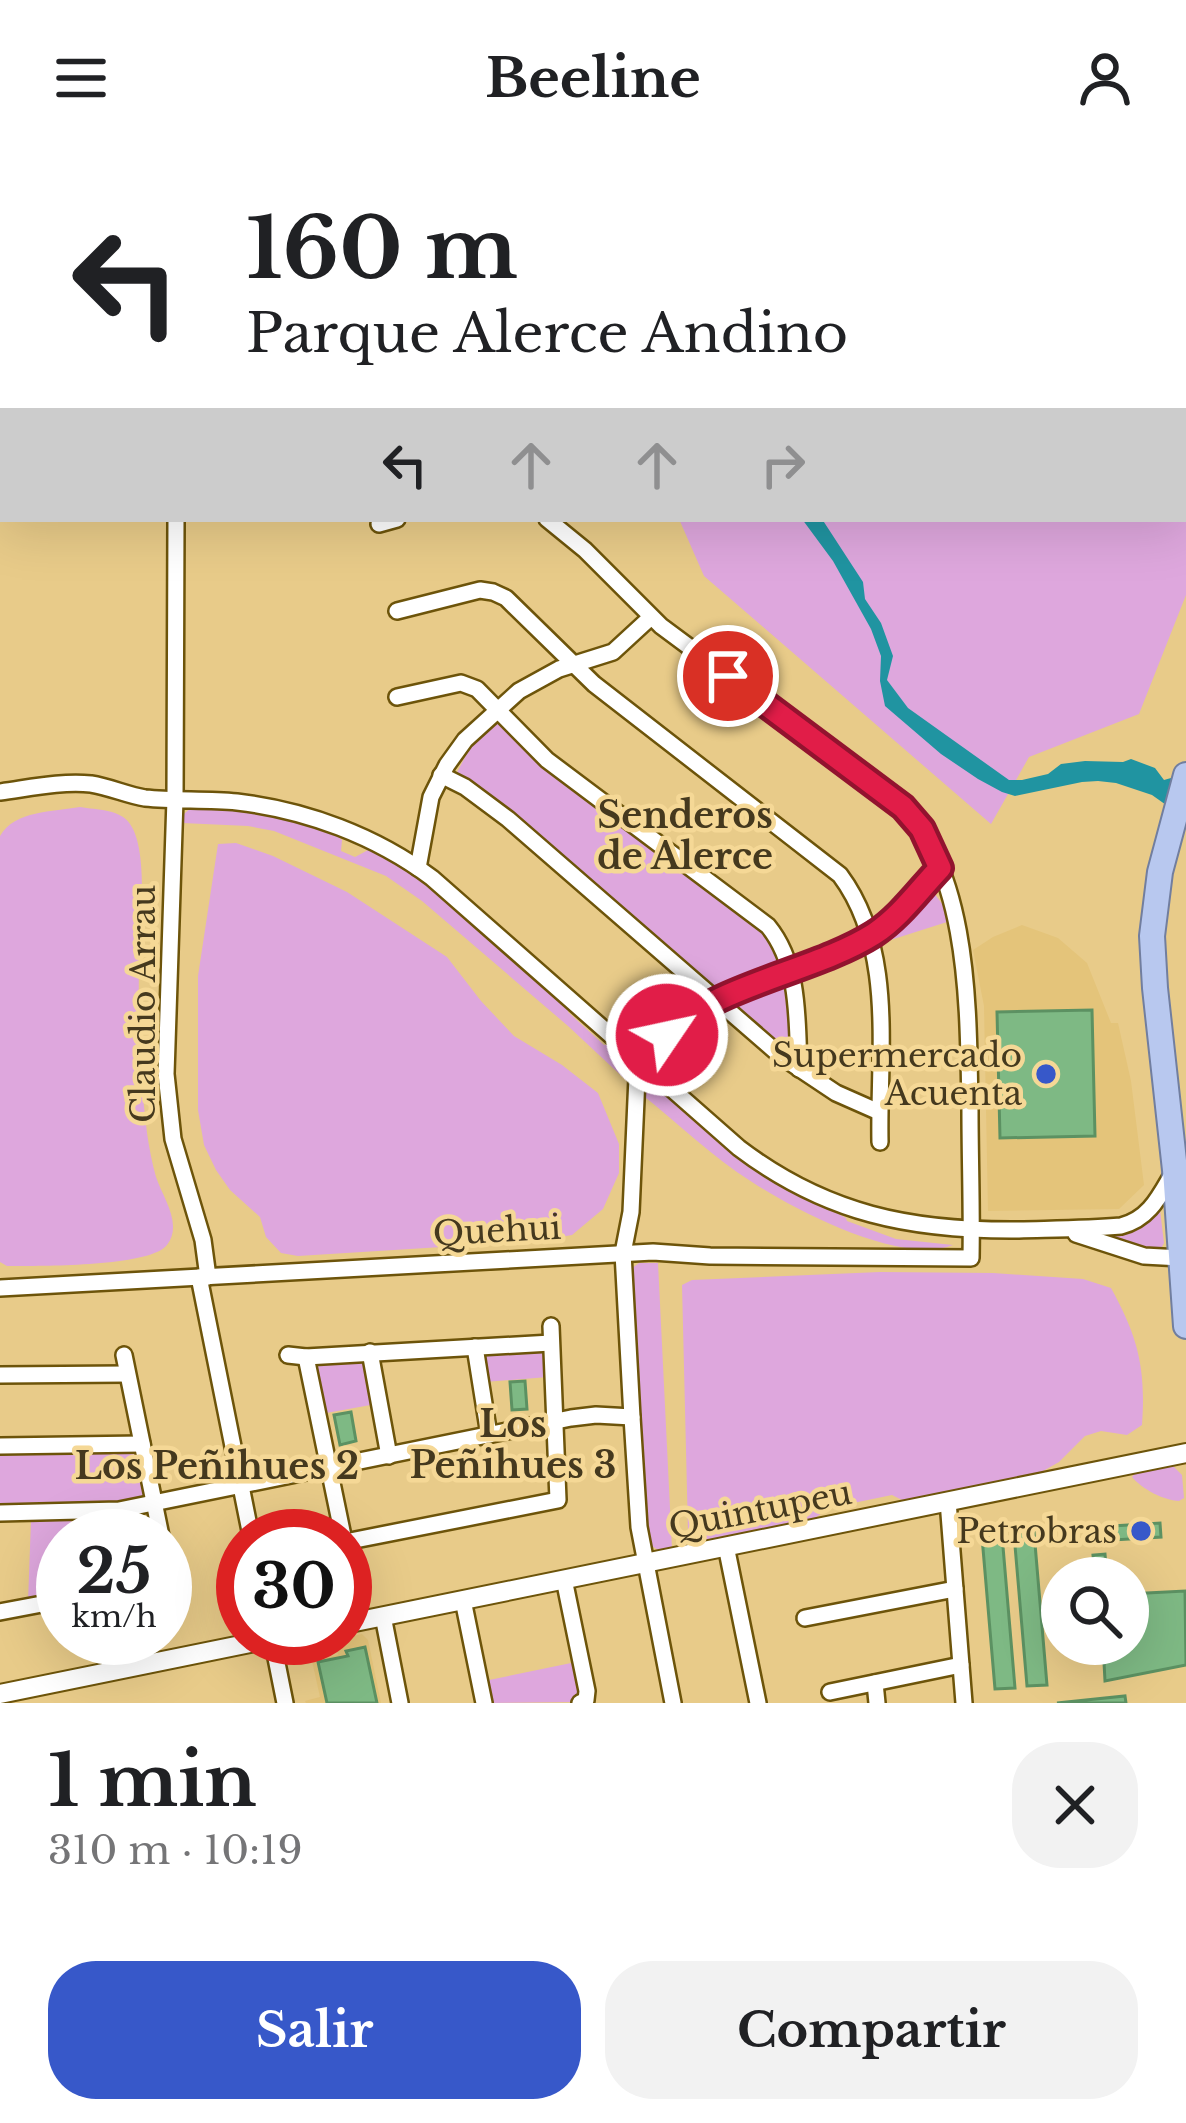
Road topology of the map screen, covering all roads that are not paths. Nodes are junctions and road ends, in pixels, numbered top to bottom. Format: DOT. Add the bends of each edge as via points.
graph roads {
  1 [pos="176,522"];
  2 [pos="386,522"];
  3 [pos="551,522"];
  4 [pos="379,524"];
  5 [pos="397,611"];
  6 [pos="651,617"];
  7 [pos="573,664"];
  8 [pos="398,697"];
  9 [pos="497,708"];
  10 [pos="441,775"];
  11 [pos="1186,775"];
  12 [pos="0,792"];
  13 [pos="175,799"];
  14 [pos="418,868"];
  15 [pos="940,868"];
  16 [pos="870,936"];
  17 [pos="791,972"];
  18 [pos="716,1001"];
  19 [pos="645,1064"];
  20 [pos="799,1069"];
  21 [pos="879,1112"];
  22 [pos="880,1142"];
  23 [pos="1174,1171"];
  24 [pos="1061,1229"];
  25 [pos="971,1230"];
  26 [pos="623,1253"];
  27 [pos="1181,1258"];
  28 [pos="203,1277"];
  29 [pos="0,1288"];
  30 [pos="1186,1326"];
  31 [pos="475,1347"];
  32 [pos="370,1352"];
  33 [pos="124,1355"];
  34 [pos="126,1374"];
  35 [pos="0,1375"];
  36 [pos="632,1417"];
  37 [pos="555,1422"];
  38 [pos="489,1435"];
  39 [pos="142,1444"];
  40 [pos="0,1446"];
  41 [pos="1186,1453"];
  42 [pos="389,1456"];
  43 [pos="328,1468"];
  44 [pos="241,1486"];
  45 [pos="948,1502"];
  46 [pos="153,1504"];
  47 [pos="154,1509"];
  48 [pos="246,1509"];
  49 [pos="337,1509"];
  50 [pos="0,1513"];
  51 [pos="372,1534"];
  52 [pos="726,1546"];
  53 [pos="647,1562"];
  54 [pos="564,1579"];
  55 [pos="955,1588"];
  56 [pos="463,1600"];
  57 [pos="36,1605"];
  58 [pos="0,1612"];
  59 [pos="383,1616"];
  60 [pos="372,1618"];
  61 [pos="806,1618"];
  62 [pos="216,1650"];
  63 [pos="278,1665"];
  64 [pos="961,1665"];
  65 [pos="874,1683"];
  66 [pos="830,1692"];
  67 [pos="0,1694"];
  68 [pos="285,1703"];
  69 [pos="400,1703"];
  70 [pos="484,1703"];
  71 [pos="580,1703"];
  72 [pos="674,1703"];
  73 [pos="758,1703"];
  74 [pos="877,1703"];
  75 [pos="964,1703"];
  1 -- 13 [label="street, Claudio Arrau"];
  2 -- 4 [label="street"];
  3 -- 6 [label="street"];
  5 -- 7 [label="street" via="493,592"];
  6 -- 7 [label="street" via="613,652"];
  6 -- 15 [label="street" via="894,799 922,829"];
  7 -- 9 [label="street"];
  7 -- 16 [label="street" via="832,867"];
  8 -- 9 [label="street" via="461,683"];
  9 -- 10 [label="street"];
  9 -- 17 [label="street" via="547,760 768,926"];
  10 -- 14 [label="street"];
  10 -- 18 [label="street" via="508,819"];
  11 -- 23 [label="main road" via="1152,936"];
  12 -- 13 [label="street" via="81,783"];
  13 -- 14 [label="street" via="296,814"];
  13 -- 28 [label="street, Claudio Arrau" via="166,1074 173,1139 203,1240"];
  14 -- 19 [label="street"];
  15 -- 16 [label="street"];
  15 -- 25 [label="street" via="967,993"];
  16 -- 17 [label="street"];
  16 -- 21 [label="street" via="880,1004"];
  17 -- 18 [label="street"];
  17 -- 20 [label="street"];
  18 -- 19 [label="street" via="678,1023"];
  18 -- 20 [label="street"];
  19 -- 25 [label="street" via="739,1148 809,1192 884,1219"];
  19 -- 26 [label="street" via="635,1088"];
  20 -- 21 [label="street"];
  21 -- 22 [label="street"];
  23 -- 24 [label="street" via="1136,1222"];
  23 -- 27 [label="main road"];
  24 -- 25 [label="street"];
  24 -- 27 [label="street" via="1144,1256"];
  25 -- 26 [label="street, Quehui" via="971,1258"];
  26 -- 28 [label="street, Quehui"];
  26 -- 36 [label="street"];
  27 -- 30 [label="main road"];
  28 -- 29 [label="street, Quehui"];
  28 -- 44 [label="street, Claudio Arrau"];
  31 -- 32 [label="street"];
  31 -- 37 [label="street" via="551,1335"];
  31 -- 38 [label="street"];
  32 -- 42 [label="street"];
  32 -- 43 [label="street" via="297,1356"];
  33 -- 34 [label="street"];
  34 -- 35 [label="street"];
  34 -- 39 [label="street"];
  36 -- 37 [label="street"];
  36 -- 53 [label="street"];
  37 -- 38 [label="street"];
  37 -- 51 [label="street" via="558,1500"];
  38 -- 42 [label="street"];
  39 -- 40 [label="street"];
  39 -- 46 [label="street"];
  41 -- 45 [label="street, Quintupeu"];
  42 -- 43 [label="street"];
  43 -- 44 [label="street"];
  43 -- 49 [label="street"];
  44 -- 46 [label="street"];
  44 -- 48 [label="street, Claudio Arrau"];
  45 -- 52 [label="street, Quintupeu"];
  45 -- 55 [label="street"];
  46 -- 47 [label="street"];
  46 -- 50 [label="street"];
  52 -- 53 [label="street, Quintupeu"];
  52 -- 73 [label="street"];
  53 -- 54 [label="street, Quintupeu"];
  53 -- 72 [label="street"];
  54 -- 56 [label="street, Quintupeu"];
  54 -- 71 [label="street" via="586,1691"];
  55 -- 61 [label="street"];
  55 -- 64 [label="street"];
  56 -- 59 [label="street, Quintupeu"];
  56 -- 70 [label="street"];
  57 -- 58 [label="street"];
  59 -- 60 [label="street, Quintupeu"];
  59 -- 69 [label="street"];
  62 -- 67 [label="street"];
  63 -- 68 [label="street"];
  64 -- 65 [label="street"];
  64 -- 75 [label="street"];
  65 -- 66 [label="street"];
  65 -- 74 [label="street"];
}
